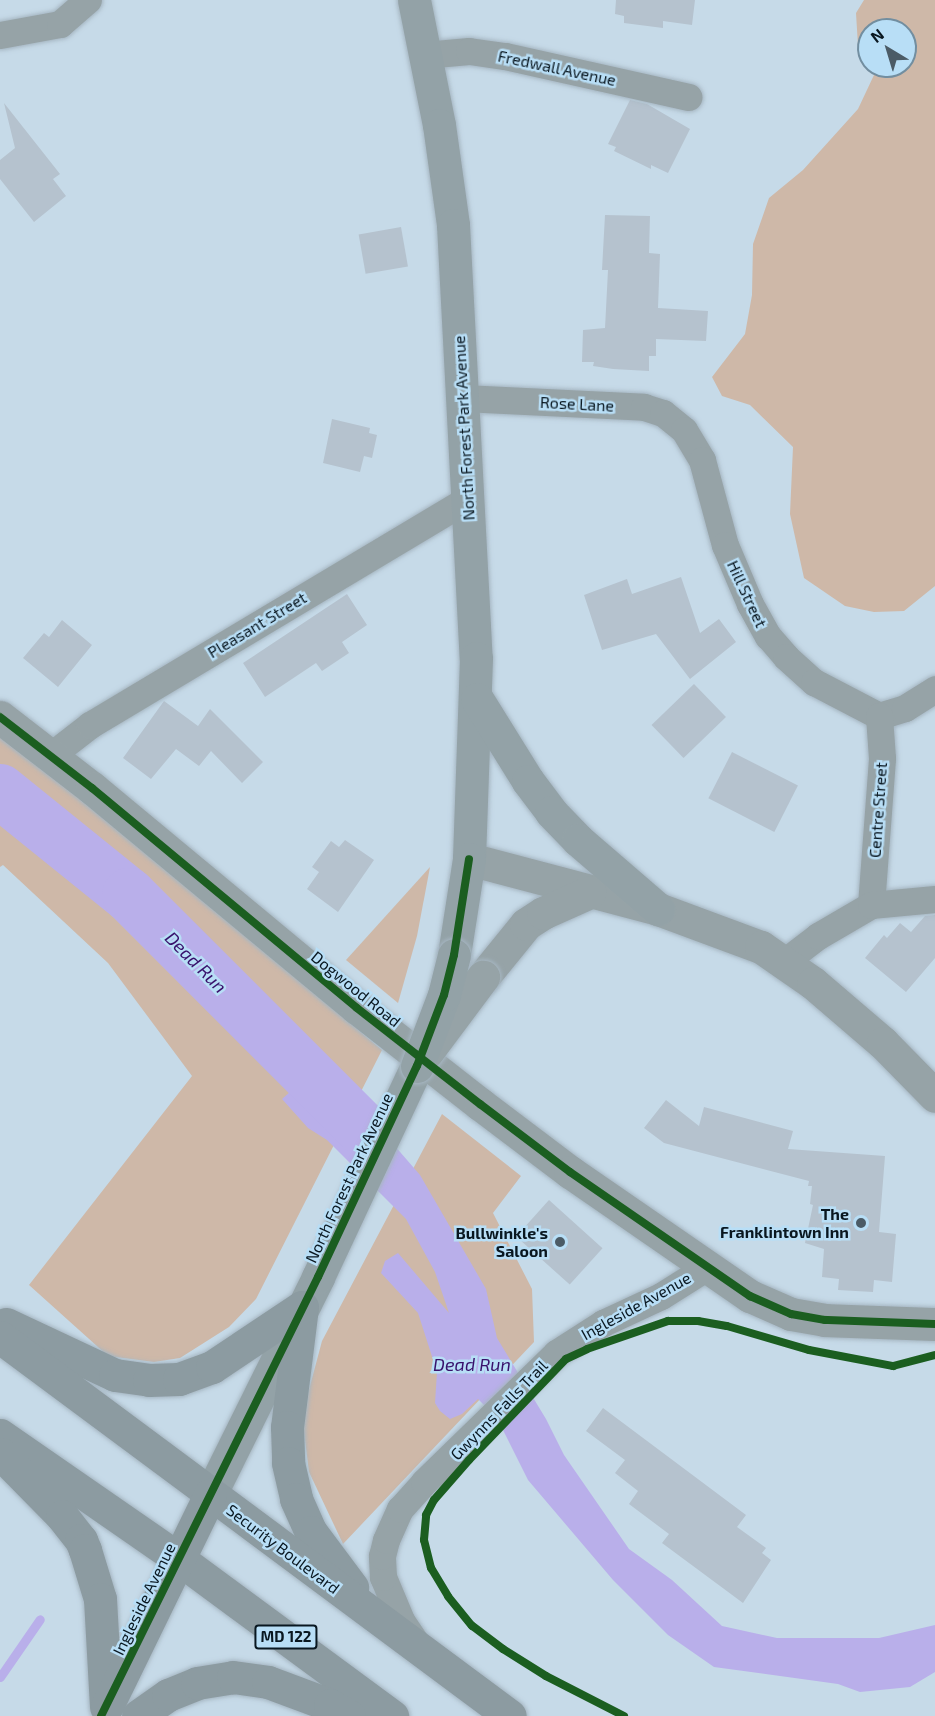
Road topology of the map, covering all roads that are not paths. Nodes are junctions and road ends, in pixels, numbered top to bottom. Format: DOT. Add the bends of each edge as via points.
graph roads {
  1 [pos="88,0"];
  2 [pos="414,0"];
  3 [pos="0,35"];
  4 [pos="424,55"];
  5 [pos="688,97"];
  6 [pos="463,398"];
  7 [pos="684,430"];
  8 [pos="467,499"];
  9 [pos="935,689"];
  10 [pos="477,699"];
  11 [pos="879,716"];
  12 [pos="0,717"];
  13 [pos="50,756"];
  14 [pos="469,859"];
  15 [pos="590,892"];
  16 [pos="935,899"];
  17 [pos="870,905"];
  18 [pos="658,909"];
  19 [pos="784,962"];
  20 [pos="417,1066"];
  21 [pos="935,1096"];
  22 [pos="707,1267"];
  23 [pos="302,1307"];
  24 [pos="0,1321"];
  25 [pos="935,1324"];
  26 [pos="0,1337"];
  27 [pos="0,1435"];
  28 [pos="0,1453"];
  29 [pos="210,1494"];
  30 [pos="179,1559"];
  31 [pos="371,1614"];
  32 [pos="422,1652"];
  33 [pos="104,1712"];
  34 [pos="138,1716"];
  35 [pos="349,1716"];
  36 [pos="392,1716"];
  37 [pos="510,1716"];
  1 -- 3 [label="street" via="60,24"];
  2 -- 4 [label="main road, North Forest Park Avenue"];
  4 -- 5 [label="street, Fredwall Avenue" via="469,51 505,56"];
  4 -- 6 [label="main road, North Forest Park Avenue" via="439,125 453,225"];
  6 -- 7 [label="street, Rose Lane" via="644,407 663,413"];
  6 -- 8 [label="main road, North Forest Park Avenue"];
  7 -- 11 [label="street, Hill Street" via="702,460 725,545 768,636 814,682"];
  8 -- 10 [label="main road, North Forest Park Avenue"];
  8 -- 13 [label="street, Pleasant Street" via="90,725"];
  9 -- 11 [label="street" via="905,708"];
  10 -- 14 [label="main road, North Forest Park Avenue"];
  10 -- 18 [label="main road" via="551,812"];
  11 -- 17 [label="street, Centre Street" via="882,758"];
  12 -- 13 [label="street, Dogwood Road"];
  13 -- 22 [label="street, Dogwood Road" via="357,1008 570,1172"];
  14 -- 15 [label="street"];
  14 -- 20 [label="main road, North Forest Park Avenue, bridge" via="444,995"];
  15 -- 18 [label="street"];
  15 -- 20 [label="street, bridge" via="526,924"];
  16 -- 17 [label="street"];
  17 -- 19 [label="street"];
  18 -- 19 [label="street" via="760,947"];
  19 -- 21 [label="street" via="883,1043"];
  20 -- 23 [label="main road, North Forest Park Avenue"];
  22 -- 25 [label="street, Dogwood Road" via="750,1296 791,1314 860,1323"];
  22 -- 32 [label="street, Ingleside Avenue" via="526,1380 400,1509 386,1540 383,1577 401,1620"];
  23 -- 24 [label="main road" via="212,1367 179,1379 116,1375"];
  23 -- 29 [label="main road, North Forest Park Avenue"];
  23 -- 31 [label="main road" via="287,1427 288,1463 296,1499 311,1532"];
  26 -- 29 [label="main road, Security Boulevard"];
  27 -- 30 [label="main road, MD 122"];
  28 -- 33 [label="main road" via="62,1516 86,1550 100,1599"];
  29 -- 30 [label="main road, Ingleside Avenue"];
  29 -- 31 [label="main road, Security Boulevard"];
  30 -- 33 [label="main road, Ingleside Avenue"];
  30 -- 36 [label="main road, MD 122"];
  31 -- 32 [label="main road, Security Boulevard"];
  32 -- 37 [label="main road, Security Boulevard"];
  34 -- 35 [label="main road" via="168,1695 197,1683 233,1677 268,1683 330,1705"];
}
